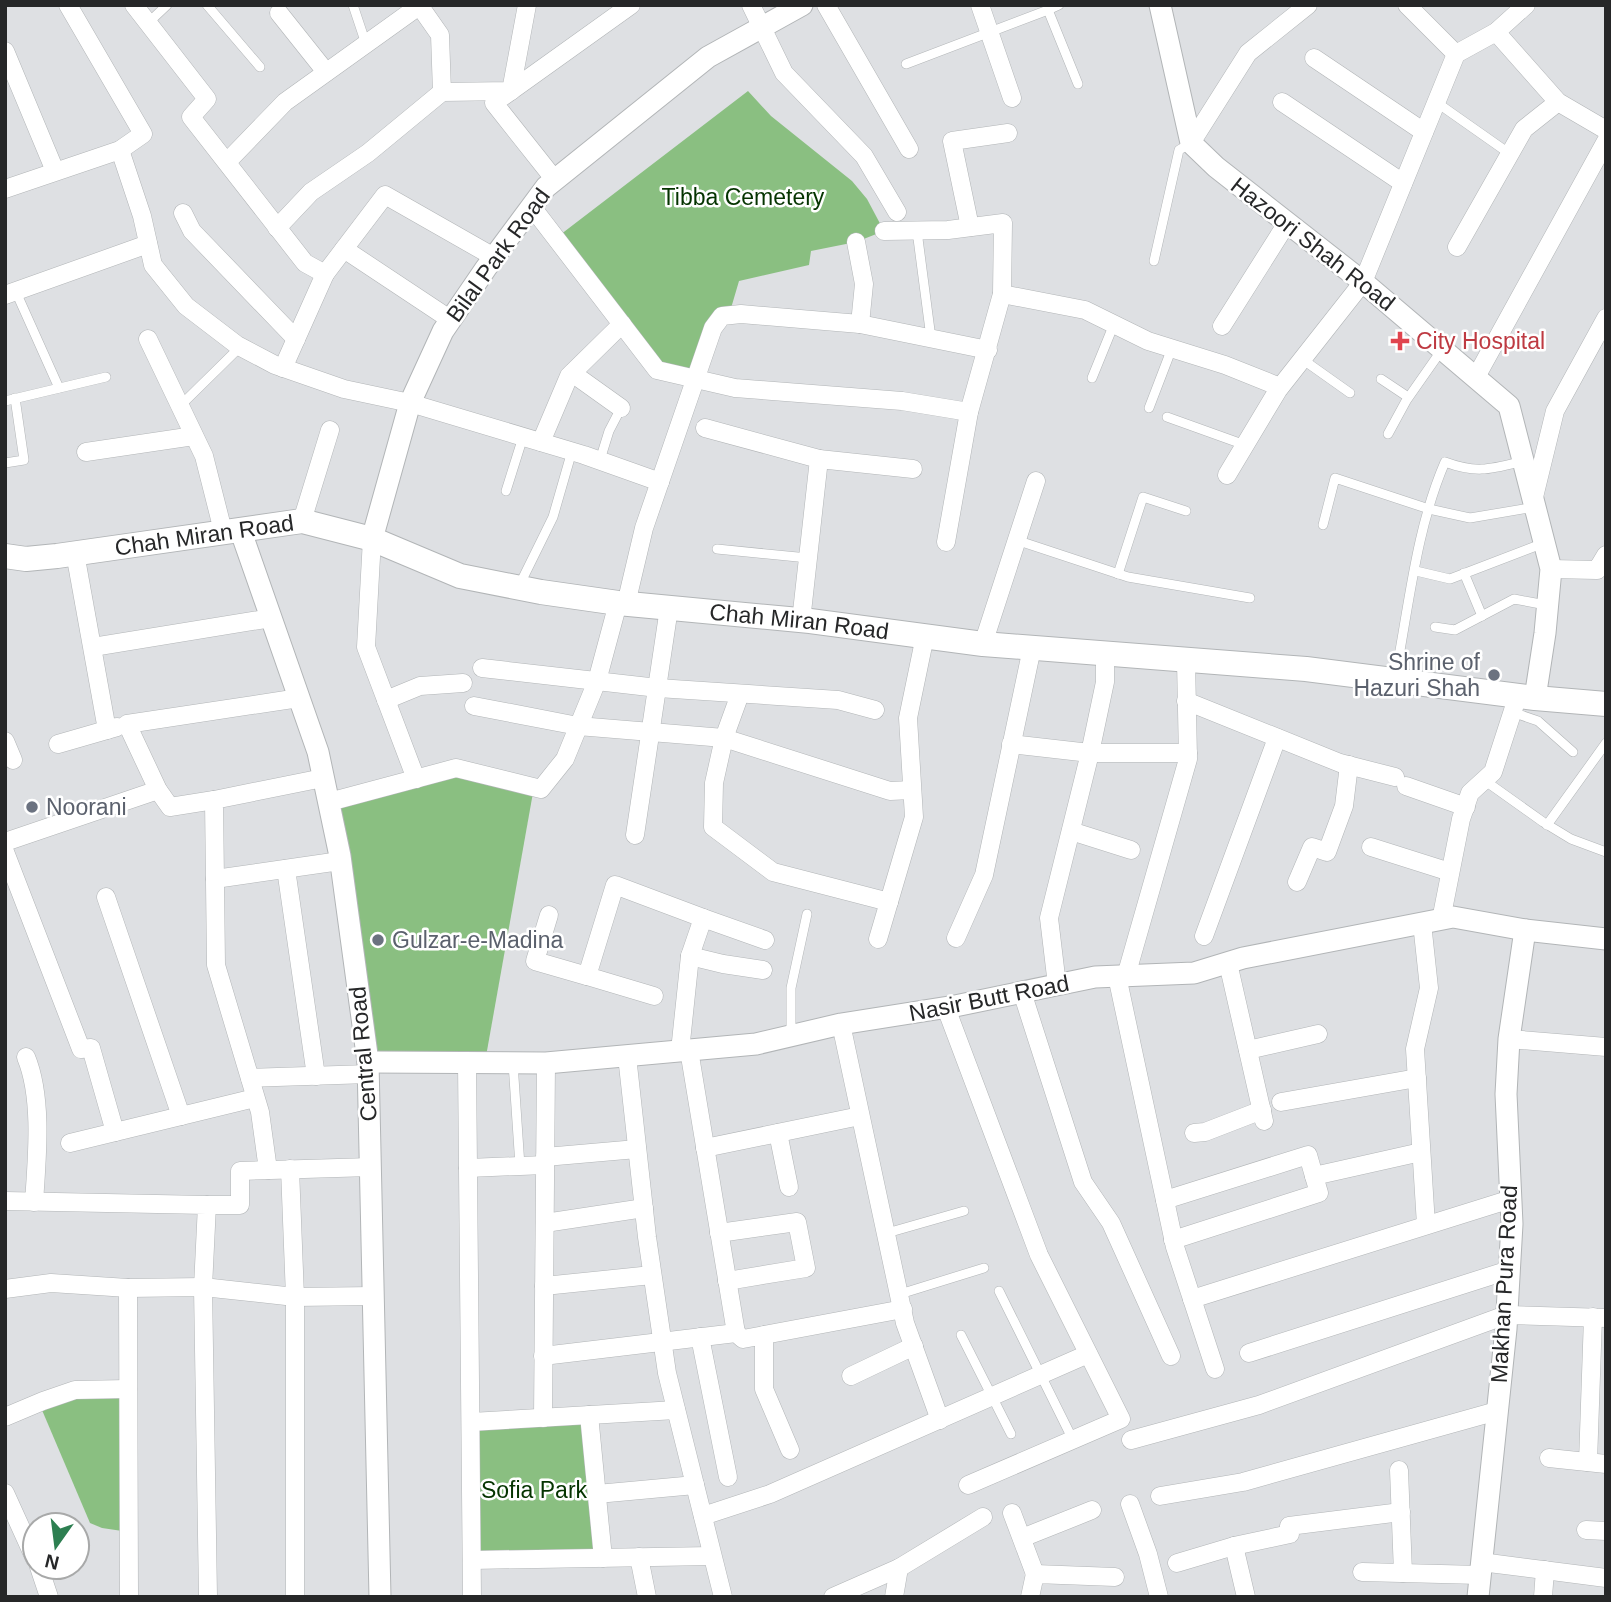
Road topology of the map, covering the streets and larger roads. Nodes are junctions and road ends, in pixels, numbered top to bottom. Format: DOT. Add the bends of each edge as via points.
graph roads {
  1 [pos="68,5"];
  2 [pos="134,5"];
  3 [pos="527,5"];
  4 [pos="631,5"];
  5 [pos="751,5"];
  6 [pos="802,5"];
  7 [pos="826,5"];
  8 [pos="980,5"];
  9 [pos="1308,5"];
  10 [pos="1526,5"];
  11 [pos="419,6"];
  12 [pos="1411,6"];
  13 [pos="1165,8"];
  14 [pos="279,13"];
  15 [pos="761,28"];
  16 [pos="1496,32"];
  17 [pos="5,51"];
  18 [pos="1456,54"];
  19 [pos="1314,58"];
  20 [pos="327,72"];
  21 [pos="511,91"];
  22 [pos="442,92"];
  23 [pos="1012,98"];
  24 [pos="1282,102"];
  25 [pos="1558,102"];
  26 [pos="1606,130"];
  27 [pos="1424,132"];
  28 [pos="1009,133"];
  29 [pos="1606,141"];
  30 [pos="1191,143"];
  31 [pos="909,149"];
  32 [pos="120,150"];
  33 [pos="227,162"];
  34 [pos="55,171"];
  35 [pos="555,180"];
  36 [pos="1404,183"];
  37 [pos="5,189"];
  38 [pos="532,207"];
  39 [pos="897,212"];
  40 [pos="183,214"];
  41 [pos="1287,222"];
  42 [pos="970,227"];
  43 [pos="277,228"];
  44 [pos="884,231"];
  45 [pos="856,242"];
  46 [pos="148,244"];
  47 [pos="1457,247"];
  48 [pos="344,249"];
  49 [pos="494,257"];
  50 [pos="325,274"];
  51 [pos="1363,282"];
  52 [pos="11,294"];
  53 [pos="1002,294"];
  54 [pos="1606,318"];
  55 [pos="451,320"];
  56 [pos="622,324"];
  57 [pos="860,324"];
  58 [pos="1222,326"];
  59 [pos="296,338"];
  60 [pos="148,339"];
  61 [pos="988,350"];
  62 [pos="283,368"];
  63 [pos="572,373"];
  64 [pos="1476,377"];
  65 [pos="695,379"];
  66 [pos="1280,387"];
  67 [pos="410,403"];
  68 [pos="621,408"];
  69 [pos="969,412"];
  70 [pos="705,428"];
  71 [pos="330,430"];
  72 [pos="194,436"];
  73 [pos="541,442"];
  74 [pos="86,452"];
  75 [pos="819,459"];
  76 [pos="913,469"];
  77 [pos="1227,475"];
  78 [pos="1036,481"];
  79 [pos="660,482"];
  80 [pos="1534,504"];
  81 [pos="302,521"];
  82 [pos="232,530"];
  83 [pos="372,539"];
  84 [pos="946,542"];
  85 [pos="75,553"];
  86 [pos="1606,554"];
  87 [pos="5,556"];
  88 [pos="1551,569"];
  89 [pos="622,603"];
  90 [pos="669,608"];
  91 [pos="271,618"];
  92 [pos="801,621"];
  93 [pos="925,636"];
  94 [pos="983,644"];
  95 [pos="93,647"];
  96 [pos="1031,648"];
  97 [pos="1105,653"];
  98 [pos="1186,660"];
  99 [pos="482,667"];
  100 [pos="597,681"];
  101 [pos="463,683"];
  102 [pos="658,688"];
  103 [pos="740,694"];
  104 [pos="299,698"];
  105 [pos="386,700"];
  106 [pos="1186,701"];
  107 [pos="1522,702"];
  108 [pos="1606,704"];
  109 [pos="474,706"];
  110 [pos="875,710"];
  111 [pos="127,724"];
  112 [pos="578,726"];
  113 [pos="107,730"];
  114 [pos="652,731"];
  115 [pos="724,737"];
  116 [pos="1278,738"];
  117 [pos="5,741"];
  118 [pos="58,744"];
  119 [pos="1011,744"];
  120 [pos="1090,753"];
  121 [pos="1188,753"];
  122 [pos="13,760"];
  123 [pos="1349,765"];
  124 [pos="323,778"];
  125 [pos="416,779"];
  126 [pos="158,790"];
  127 [pos="912,790"];
  128 [pos="214,800"];
  129 [pos="329,802"];
  130 [pos="1466,807"];
  131 [pos="1072,831"];
  132 [pos="635,835"];
  133 [pos="5,842"];
  134 [pos="1371,847"];
  135 [pos="1132,850"];
  136 [pos="5,852"];
  137 [pos="340,861"];
  138 [pos="285,869"];
  139 [pos="1450,872"];
  140 [pos="215,880"];
  141 [pos="1297,882"];
  142 [pos="106,897"];
  143 [pos="889,902"];
  144 [pos="548,915"];
  145 [pos="703,918"];
  146 [pos="1431,921"];
  147 [pos="1525,930"];
  148 [pos="1204,936"];
  149 [pos="956,938"];
  150 [pos="878,939"];
  151 [pos="1606,939"];
  152 [pos="765,940"];
  153 [pos="690,956"];
  154 [pos="1228,963"];
  155 [pos="763,970"];
  156 [pos="587,976"];
  157 [pos="1121,976"];
  158 [pos="1057,985"];
  159 [pos="1022,992"];
  160 [pos="654,996"];
  161 [pos="946,1008"];
  162 [pos="841,1024"];
  163 [pos="1318,1034"];
  164 [pos="1509,1039"];
  165 [pos="1606,1047"];
  166 [pos="1248,1050"];
  167 [pos="685,1051"];
  168 [pos="26,1056"];
  169 [pos="627,1056"];
  170 [pos="467,1062"];
  171 [pos="546,1063"];
  172 [pos="368,1068"];
  173 [pos="316,1076"];
  174 [pos="250,1078"];
  175 [pos="1417,1078"];
  176 [pos="256,1098"];
  177 [pos="1281,1102"];
  178 [pos="181,1116"];
  179 [pos="860,1116"];
  180 [pos="115,1132"];
  181 [pos="778,1133"];
  182 [pos="1194,1133"];
  183 [pos="70,1143"];
  184 [pos="705,1148"];
  185 [pos="637,1149"];
  186 [pos="1422,1152"];
  187 [pos="545,1161"];
  188 [pos="371,1167"];
  189 [pos="468,1168"];
  190 [pos="289,1169"];
  191 [pos="268,1170"];
  192 [pos="1314,1176"];
  193 [pos="789,1187"];
  194 [pos="1511,1199"];
  195 [pos="1165,1200"];
  196 [pos="5,1201"];
  197 [pos="34,1202"];
  198 [pos="207,1205"];
  199 [pos="644,1208"];
  200 [pos="545,1223"];
  201 [pos="1426,1226"];
  202 [pos="719,1233"];
  203 [pos="1174,1240"];
  204 [pos="1509,1270"];
  205 [pos="652,1275"];
  206 [pos="727,1281"];
  207 [pos="544,1286"];
  208 [pos="203,1287"];
  209 [pos="128,1288"];
  210 [pos="5,1289"];
  211 [pos="374,1296"];
  212 [pos="295,1297"];
  213 [pos="1192,1299"];
  214 [pos="901,1301"];
  215 [pos="1507,1315"];
  216 [pos="1599,1317"];
  217 [pos="736,1333"];
  218 [pos="764,1335"];
  219 [pos="701,1337"];
  220 [pos="662,1341"];
  221 [pos="914,1346"];
  222 [pos="1249,1353"];
  223 [pos="1088,1354"];
  224 [pos="543,1356"];
  225 [pos="1171,1356"];
  226 [pos="1215,1369"];
  227 [pos="850,1376"];
  228 [pos="128,1388"];
  229 [pos="676,1410"];
  230 [pos="1497,1411"];
  231 [pos="589,1415"];
  232 [pos="5,1417"];
  233 [pos="543,1418"];
  234 [pos="940,1420"];
  235 [pos="471,1422"];
  236 [pos="1130,1440"];
  237 [pos="790,1450"];
  238 [pos="1549,1458"];
  239 [pos="1597,1463"];
  240 [pos="1399,1470"];
  241 [pos="728,1477"];
  242 [pos="695,1485"];
  243 [pos="968,1485"];
  244 [pos="5,1493"];
  245 [pos="597,1494"];
  246 [pos="1160,1496"];
  247 [pos="1130,1504"];
  248 [pos="1092,1510"];
  249 [pos="1401,1512"];
  250 [pos="1012,1513"];
  251 [pos="703,1516"];
  252 [pos="983,1517"];
  253 [pos="21,1528"];
  254 [pos="1586,1530"];
  255 [pos="1606,1531"];
  256 [pos="1022,1538"];
  257 [pos="1234,1546"];
  258 [pos="712,1556"];
  259 [pos="639,1557"];
  260 [pos="603,1558"];
  261 [pos="472,1560"];
  262 [pos="1177,1563"];
  263 [pos="900,1568"];
  264 [pos="1481,1568"];
  265 [pos="1545,1570"];
  266 [pos="1363,1572"];
  267 [pos="1403,1573"];
  268 [pos="1035,1574"];
  269 [pos="1115,1577"];
  270 [pos="1606,1578"];
  271 [pos="129,1597"];
  272 [pos="208,1597"];
  273 [pos="295,1597"];
  274 [pos="380,1597"];
  275 [pos="472,1597"];
  276 [pos="647,1597"];
  277 [pos="723,1597"];
  278 [pos="833,1597"];
  279 [pos="894,1597"];
  280 [pos="1030,1597"];
  281 [pos="1159,1597"];
  282 [pos="1246,1597"];
  283 [pos="1478,1597"];
  284 [pos="1542,1597"];
  1 -- 32 [label="street" via="143,134"];
  2 -- 33 [label="street" via="207,99 191,117"];
  3 -- 21 [label="street"];
  4 -- 21 [label="street"];
  5 -- 15 [label="street"];
  6 -- 15 [label="street, Bilal Park Road"];
  7 -- 31 [label="street"];
  8 -- 23 [label="street"];
  9 -- 30 [label="street" via="1248,53"];
  10 -- 16 [label="street"];
  11 -- 20 [label="street"];
  11 -- 22 [label="street" via="440,35"];
  12 -- 18 [label="street"];
  13 -- 30 [label="street"];
  14 -- 20 [label="street"];
  15 -- 35 [label="street, Bilal Park Road" via="708,57"];
  15 -- 39 [label="street" via="784,73 864,156"];
  16 -- 18 [label="street"];
  16 -- 25 [label="street"];
  17 -- 34 [label="street"];
  18 -- 27 [label="street"];
  19 -- 27 [label="street"];
  20 -- 33 [label="street" via="285,102"];
  21 -- 22 [label="street"];
  21 -- 35 [label="street" via="494,103"];
  22 -- 43 [label="street" via="312,192"];
  24 -- 36 [label="street"];
  25 -- 26 [label="street"];
  25 -- 47 [label="street" via="1524,129"];
  27 -- 36 [label="street"];
  28 -- 42 [label="street" via="952,141"];
  29 -- 64 [label="street"];
  30 -- 41 [label="street, Hazoori Shah Road"];
  32 -- 34 [label="street"];
  32 -- 46 [label="street"];
  33 -- 43 [label="street"];
  34 -- 37 [label="street"];
  35 -- 38 [label="street, Bilal Park Road"];
  36 -- 51 [label="street"];
  38 -- 49 [label="street, Bilal Park Road"];
  38 -- 56 [label="street"];
  40 -- 59 [label="street" via="192,230"];
  41 -- 51 [label="street, Hazoori Shah Road"];
  41 -- 58 [label="street"];
  42 -- 44 [label="street"];
  42 -- 53 [label="street" via="1003,222"];
  43 -- 50 [label="street" via="305,263"];
  45 -- 57 [label="street" via="864,284"];
  46 -- 52 [label="street"];
  46 -- 62 [label="street" via="153,265 186,306 240,347"];
  48 -- 49 [label="street" via="385,195"];
  48 -- 50 [label="street"];
  48 -- 55 [label="street"];
  49 -- 55 [label="street, Bilal Park Road"];
  50 -- 59 [label="street"];
  51 -- 64 [label="street, Hazoori Shah Road"];
  51 -- 66 [label="street"];
  53 -- 61 [label="street"];
  53 -- 66 [label="street" via="1085,310 1147,341"];
  54 -- 80 [label="street" via="1555,411"];
  55 -- 67 [label="street, Bilal Park Road"];
  56 -- 63 [label="street"];
  56 -- 65 [label="street" via="657,370"];
  57 -- 61 [label="street"];
  57 -- 65 [label="street" via="722,316 713,328"];
  59 -- 62 [label="street"];
  60 -- 72 [label="street"];
  61 -- 69 [label="street"];
  62 -- 67 [label="street" via="344,389"];
  63 -- 68 [label="street"];
  63 -- 73 [label="street"];
  64 -- 80 [label="street, Hazoori Shah Road" via="1509,406"];
  65 -- 69 [label="street" via="735,388 902,401"];
  65 -- 79 [label="street"];
  66 -- 77 [label="street"];
  67 -- 73 [label="street"];
  67 -- 83 [label="street, Bilal Park Road"];
  69 -- 84 [label="street"];
  70 -- 75 [label="street"];
  71 -- 81 [label="street"];
  72 -- 74 [label="street"];
  72 -- 82 [label="street"];
  73 -- 79 [label="street"];
  75 -- 76 [label="street"];
  75 -- 92 [label="street"];
  78 -- 94 [label="street"];
  79 -- 89 [label="street"];
  80 -- 88 [label="street, Hazoori Shah Road"];
  81 -- 82 [label="main road, Chah Miran Road"];
  81 -- 83 [label="main road, Chah Miran Road"];
  82 -- 85 [label="main road, Chah Miran Road"];
  82 -- 91 [label="street, Central Road"];
  83 -- 89 [label="main road, Chah Miran Road" via="460,576"];
  83 -- 105 [label="street" via="366,647"];
  85 -- 87 [label="main road, Chah Miran Road" via="26,559"];
  85 -- 95 [label="street"];
  86 -- 88 [label="street" via="1597,570"];
  88 -- 107 [label="street, Hazoori Shah Road" via="1548,605"];
  89 -- 90 [label="main road, Chah Miran Road"];
  89 -- 100 [label="street"];
  90 -- 92 [label="main road, Chah Miran Road"];
  90 -- 102 [label="street"];
  91 -- 95 [label="street"];
  91 -- 104 [label="street, Central Road"];
  92 -- 93 [label="main road, Chah Miran Road"];
  93 -- 94 [label="main road, Chah Miran Road"];
  93 -- 127 [label="street" via="908,718"];
  94 -- 96 [label="main road, Chah Miran Road"];
  95 -- 113 [label="street"];
  96 -- 97 [label="main road, Chah Miran Road"];
  96 -- 119 [label="street"];
  97 -- 98 [label="main road, Chah Miran Road"];
  97 -- 120 [label="street" via="1105,682"];
  98 -- 106 [label="street"];
  98 -- 107 [label="main road, Chah Miran Road" via="1395,680"];
  99 -- 100 [label="street"];
  100 -- 102 [label="street"];
  100 -- 112 [label="street"];
  101 -- 105 [label="street" via="421,686"];
  102 -- 103 [label="street"];
  102 -- 114 [label="street"];
  103 -- 110 [label="street" via="838,700"];
  103 -- 115 [label="street"];
  104 -- 111 [label="street"];
  104 -- 124 [label="street, Central Road"];
  105 -- 125 [label="street"];
  106 -- 116 [label="street"];
  106 -- 121 [label="street"];
  107 -- 108 [label="main road, Chah Miran Road"];
  107 -- 130 [label="street" via="1493,772 1470,793"];
  109 -- 112 [label="street"];
  111 -- 113 [label="street"];
  111 -- 126 [label="street"];
  112 -- 114 [label="street"];
  112 -- 125 [label="street" via="565,759 541,789 456,768"];
  113 -- 118 [label="street"];
  114 -- 115 [label="street"];
  114 -- 132 [label="street"];
  115 -- 127 [label="street" via="890,791"];
  115 -- 143 [label="street" via="714,783 713,827 773,872"];
  116 -- 123 [label="street"];
  116 -- 148 [label="street"];
  117 -- 122 [label="street"];
  119 -- 120 [label="street"];
  119 -- 149 [label="street" via="984,875"];
  120 -- 121 [label="street"];
  120 -- 131 [label="street"];
  121 -- 157 [label="street"];
  123 -- 130 [label="street"];
  123 -- 141 [label="street" via="1343,806 1327,852 1312,847"];
  124 -- 128 [label="street"];
  124 -- 129 [label="street, Central Road"];
  125 -- 129 [label="street"];
  126 -- 128 [label="street" via="170,807"];
  126 -- 133 [label="street"];
  127 -- 143 [label="street" via="914,817"];
  128 -- 140 [label="street"];
  129 -- 137 [label="street, Central Road"];
  130 -- 139 [label="street"];
  131 -- 135 [label="street"];
  131 -- 158 [label="street" via="1049,918"];
  134 -- 139 [label="street"];
  136 -- 180 [label="street" via="81,1049 92,1048"];
  137 -- 138 [label="street"];
  137 -- 172 [label="street, Central Road"];
  138 -- 140 [label="street"];
  138 -- 173 [label="street"];
  139 -- 146 [label="street"];
  140 -- 174 [label="street" via="216,965"];
  142 -- 178 [label="street"];
  143 -- 150 [label="street"];
  144 -- 156 [label="street" via="535,961"];
  145 -- 152 [label="street"];
  145 -- 153 [label="street"];
  145 -- 156 [label="street" via="615,885"];
  146 -- 147 [label="street, Nasir Butt Road" via="1453,918"];
  146 -- 154 [label="street, Nasir Butt Road"];
  146 -- 175 [label="street" via="1429,988 1415,1048"];
  147 -- 151 [label="street, Nasir Butt Road"];
  147 -- 164 [label="street, Makhan Pura Road"];
  153 -- 155 [label="street"];
  153 -- 167 [label="street"];
  154 -- 157 [label="street, Nasir Butt Road" via="1194,973"];
  154 -- 166 [label="street"];
  156 -- 160 [label="street"];
  157 -- 158 [label="street, Nasir Butt Road"];
  157 -- 195 [label="street"];
  158 -- 159 [label="street, Nasir Butt Road"];
  159 -- 161 [label="street, Nasir Butt Road"];
  159 -- 225 [label="street" via="1083,1182 1111,1223"];
  161 -- 162 [label="street, Nasir Butt Road"];
  161 -- 223 [label="street" via="1039,1255"];
  162 -- 167 [label="street, Nasir Butt Road" via="756,1044"];
  162 -- 179 [label="street"];
  163 -- 166 [label="street"];
  164 -- 165 [label="street"];
  164 -- 194 [label="street, Makhan Pura Road" via="1506,1094"];
  166 -- 182 [label="street" via="1263,1115"];
  167 -- 169 [label="street, Nasir Butt Road"];
  167 -- 184 [label="street"];
  168 -- 197 [label="street" via="38,1135"];
  169 -- 171 [label="street, Nasir Butt Road"];
  169 -- 185 [label="street"];
  170 -- 171 [label="street, Nasir Butt Road"];
  170 -- 172 [label="street, Nasir Butt Road"];
  170 -- 189 [label="street"];
  171 -- 187 [label="street"];
  172 -- 173 [label="street"];
  172 -- 188 [label="street, Central Road"];
  173 -- 174 [label="street"];
  174 -- 176 [label="street"];
  175 -- 177 [label="street"];
  175 -- 186 [label="street"];
  176 -- 178 [label="street"];
  176 -- 191 [label="street"];
  178 -- 180 [label="street"];
  179 -- 181 [label="street"];
  179 -- 214 [label="street"];
  180 -- 183 [label="street"];
  181 -- 184 [label="street"];
  181 -- 193 [label="street"];
  184 -- 202 [label="street"];
  185 -- 187 [label="street"];
  185 -- 199 [label="street"];
  186 -- 192 [label="street"];
  186 -- 201 [label="street"];
  187 -- 189 [label="street"];
  187 -- 200 [label="street"];
  188 -- 190 [label="street"];
  188 -- 211 [label="street, Central Road"];
  189 -- 235 [label="street"];
  190 -- 191 [label="street"];
  190 -- 212 [label="street"];
  191 -- 198 [label="street" via="240,1171 240,1205"];
  192 -- 195 [label="street" via="1308,1155"];
  192 -- 203 [label="street" via="1319,1194"];
  194 -- 201 [label="street"];
  194 -- 204 [label="street, Makhan Pura Road"];
  195 -- 203 [label="street"];
  196 -- 197 [label="street"];
  197 -- 198 [label="street"];
  198 -- 208 [label="street"];
  199 -- 200 [label="street"];
  199 -- 205 [label="street"];
  200 -- 207 [label="street"];
  201 -- 213 [label="street"];
  202 -- 206 [label="street"];
  202 -- 206 [label="street" via="797,1222 806,1268"];
  203 -- 213 [label="street"];
  204 -- 215 [label="street, Makhan Pura Road"];
  204 -- 222 [label="street"];
  205 -- 207 [label="street"];
  205 -- 220 [label="street"];
  206 -- 217 [label="street"];
  207 -- 224 [label="street"];
  208 -- 209 [label="street"];
  208 -- 212 [label="street"];
  208 -- 272 [label="street"];
  209 -- 210 [label="street" via="51,1283"];
  209 -- 228 [label="street"];
  211 -- 212 [label="street"];
  211 -- 274 [label="street, Central Road"];
  212 -- 273 [label="street"];
  213 -- 226 [label="street"];
  214 -- 218 [label="street"];
  214 -- 221 [label="street"];
  215 -- 216 [label="street"];
  215 -- 230 [label="street, Makhan Pura Road"];
  215 -- 236 [label="street" via="1259,1405"];
  216 -- 239 [label="street"];
  217 -- 218 [label="street" via="743,1339"];
  217 -- 219 [label="street"];
  218 -- 237 [label="street" via="764,1389"];
  219 -- 220 [label="street"];
  219 -- 241 [label="street"];
  220 -- 224 [label="street"];
  220 -- 229 [label="street"];
  221 -- 227 [label="street"];
  221 -- 234 [label="street"];
  223 -- 234 [label="street"];
  223 -- 243 [label="street" via="1121,1419"];
  224 -- 233 [label="street"];
  228 -- 232 [label="street" via="75,1390"];
  228 -- 271 [label="street"];
  229 -- 231 [label="street"];
  229 -- 242 [label="street"];
  230 -- 246 [label="street" via="1243,1482"];
  230 -- 264 [label="street, Makhan Pura Road"];
  231 -- 233 [label="street"];
  231 -- 245 [label="street"];
  233 -- 235 [label="street"];
  234 -- 251 [label="street" via="770,1494"];
  235 -- 261 [label="street"];
  238 -- 239 [label="street"];
  240 -- 249 [label="street"];
  242 -- 245 [label="street"];
  242 -- 251 [label="street"];
  244 -- 253 [label="street"];
  245 -- 260 [label="street"];
  247 -- 281 [label="street"];
  248 -- 256 [label="street"];
  249 -- 257 [label="street" via="1289,1526 1290,1534"];
  249 -- 267 [label="street"];
  250 -- 256 [label="street"];
  251 -- 258 [label="street"];
  252 -- 263 [label="street"];
  254 -- 255 [label="street"];
  256 -- 268 [label="street"];
  257 -- 262 [label="street"];
  257 -- 282 [label="street"];
  258 -- 259 [label="street"];
  258 -- 277 [label="street"];
  259 -- 260 [label="street"];
  259 -- 276 [label="street"];
  260 -- 261 [label="street"];
  261 -- 275 [label="street"];
  263 -- 278 [label="street"];
  263 -- 279 [label="street"];
  264 -- 265 [label="street"];
  264 -- 267 [label="street"];
  264 -- 283 [label="street, Makhan Pura Road"];
  265 -- 270 [label="street"];
  265 -- 284 [label="street"];
  266 -- 267 [label="street"];
  268 -- 269 [label="street"];
  268 -- 280 [label="street"];
}
